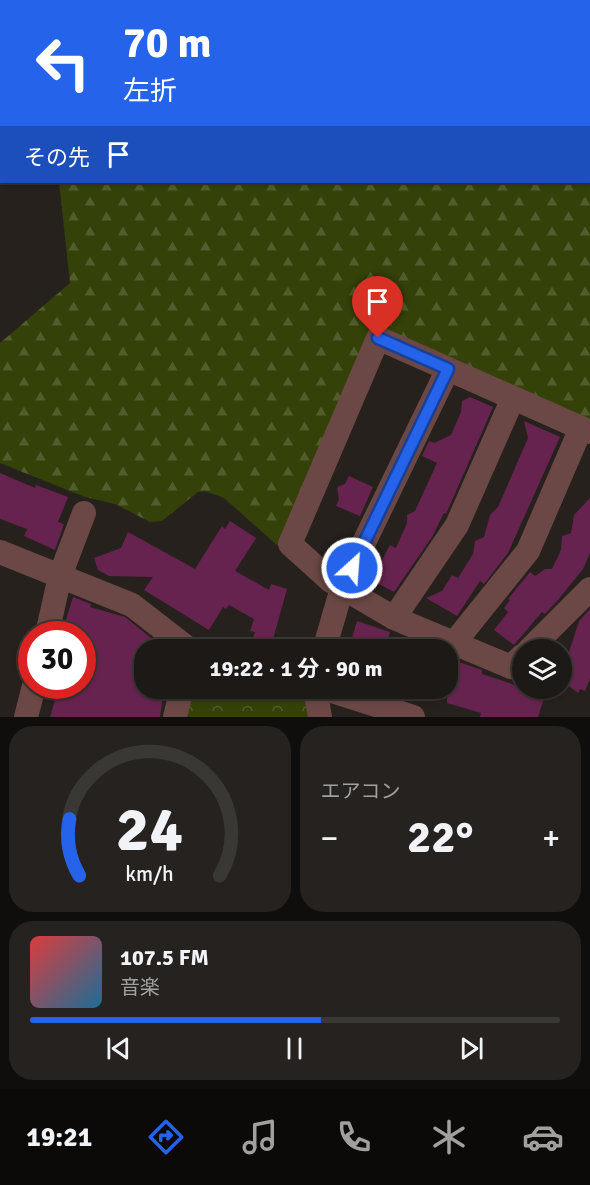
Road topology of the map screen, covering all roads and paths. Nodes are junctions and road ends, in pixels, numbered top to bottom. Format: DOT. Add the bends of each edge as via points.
graph roads {
  1 [pos="448,369"];
  2 [pos="513,398"];
  3 [pos="586,430"];
  4 [pos="84,513"];
  5 [pos="0,552"];
  6 [pos="60,576"];
  7 [pos="342,588"];
  8 [pos="590,589"];
  9 [pos="393,618"];
  10 [pos="50,621"];
  11 [pos="176,639"];
  12 [pos="327,639"];
  13 [pos="444,639"];
  14 [pos="457,639"];
  15 [pos="540,639"];
  16 [pos="458,645"];
  17 [pos="512,666"];
  18 [pos="31,699"];
  19 [pos="179,699"];
  20 [pos="317,699"];
  21 [pos="357,699"];
  22 [pos="26,717"];
  23 [pos="175,717"];
  24 [pos="320,717"];
  25 [pos="413,717"];
  1 -- 2 [label="street"];
  1 -- 7 [label="street"];
  1 -- 7 [label="street" via="378,338 290,544"];
  2 -- 3 [label="street"];
  2 -- 9 [label="street" via="457,525"];
  3 -- 14 [label="street" via="528,551"];
  4 -- 6 [label="street"];
  5 -- 6 [label="street"];
  6 -- 10 [label="street"];
  6 -- 11 [label="street" via="132,605"];
  7 -- 9 [label="street"];
  7 -- 12 [label="street"];
  8 -- 15 [label="street"];
  9 -- 13 [label="street"];
  16 -- 17 [label="street"];
  18 -- 22 [label="street"];
  19 -- 23 [label="street"];
  20 -- 24 [label="street"];
  21 -- 25 [label="street"];
}
